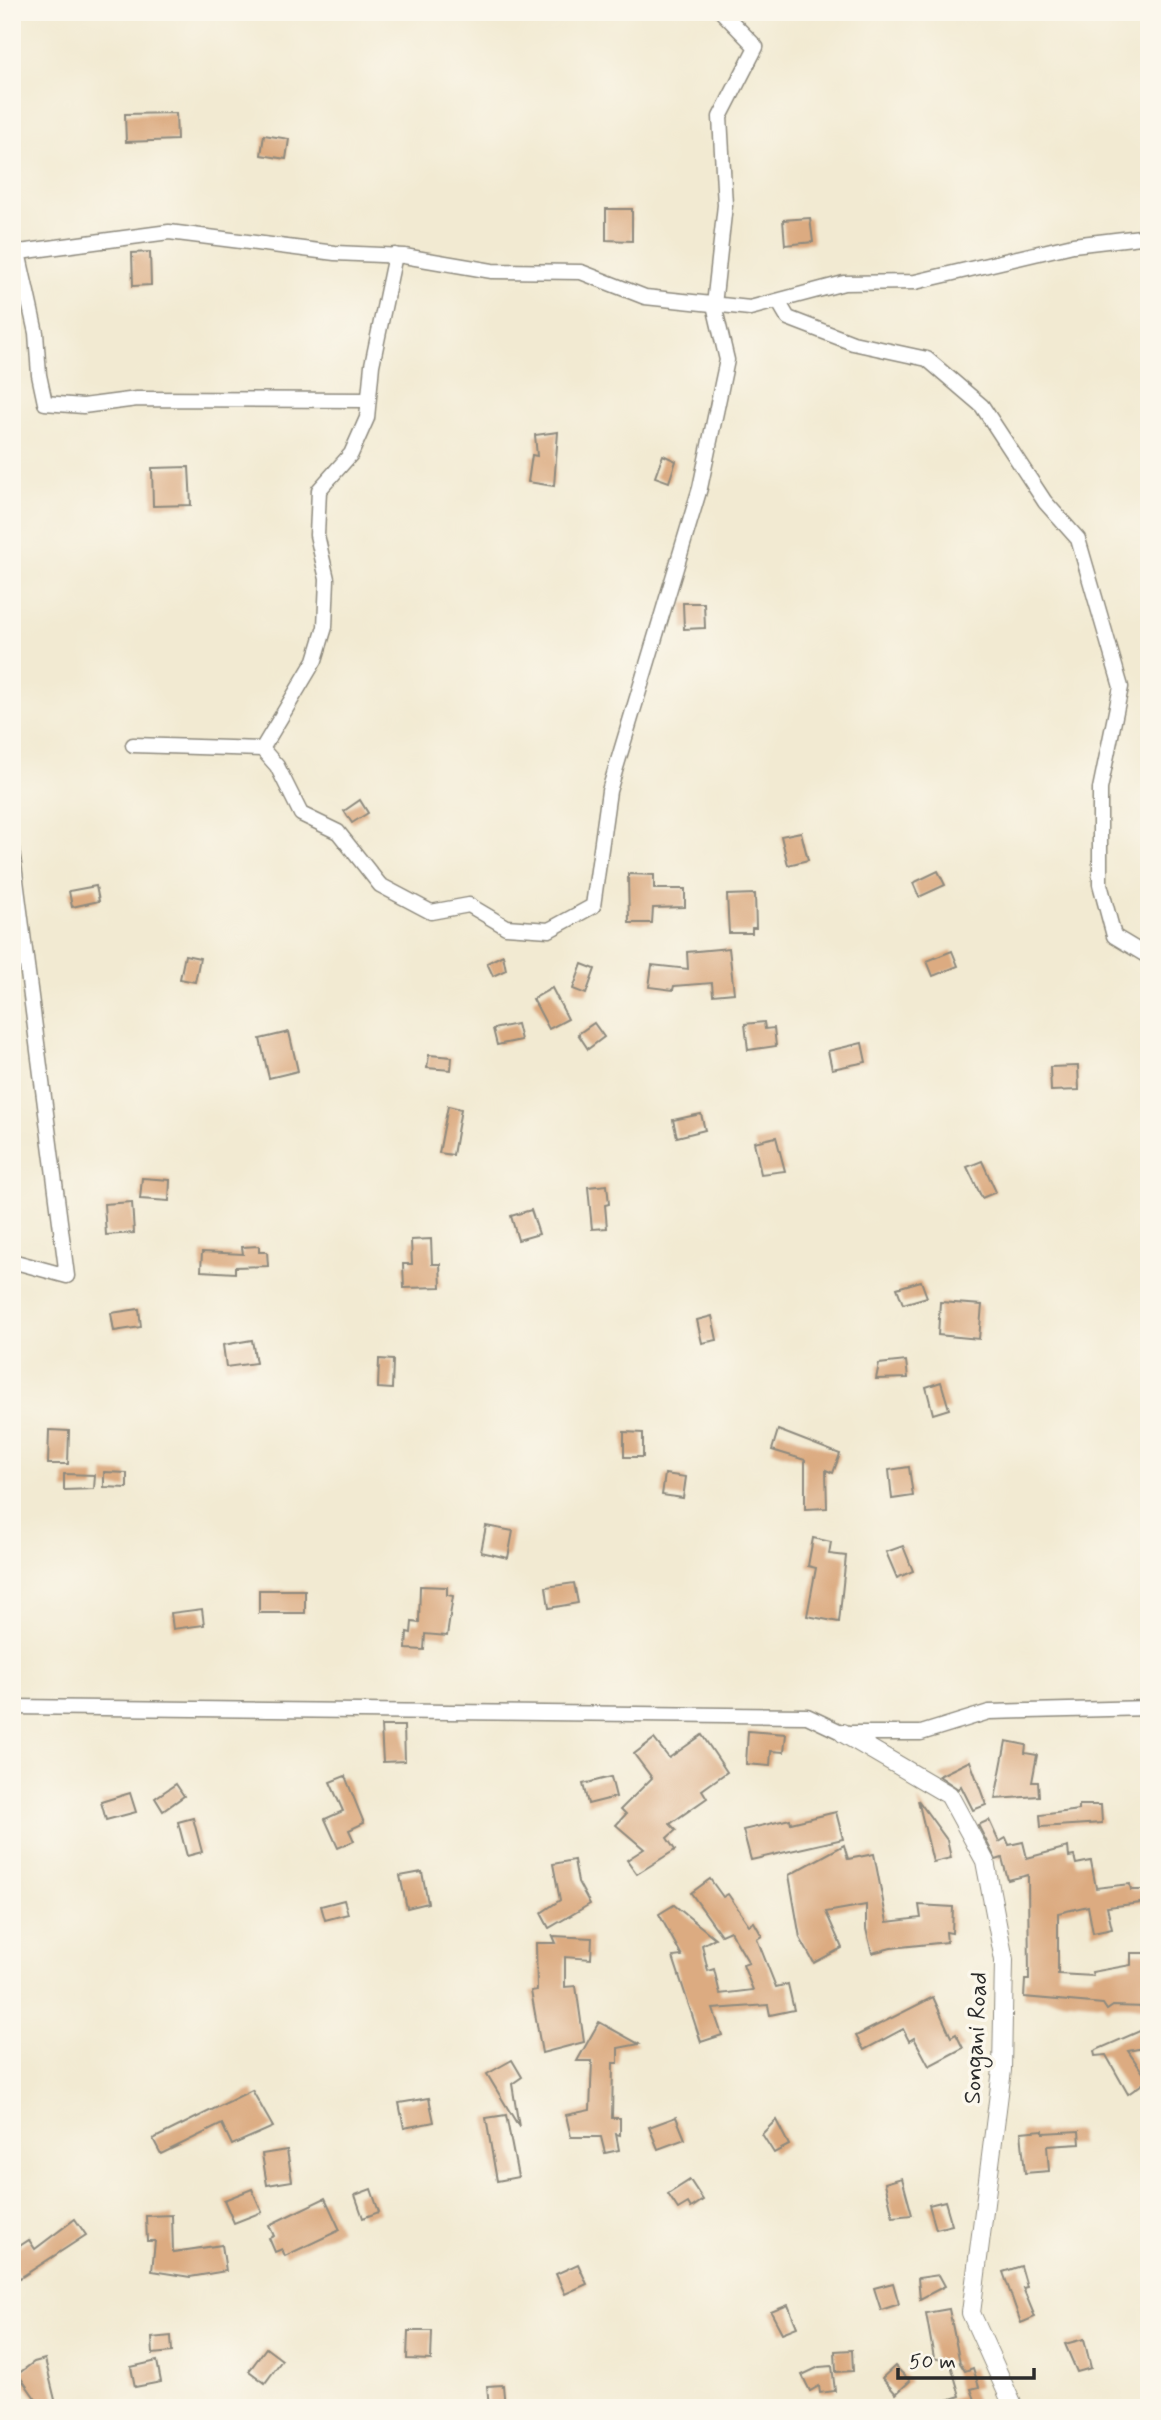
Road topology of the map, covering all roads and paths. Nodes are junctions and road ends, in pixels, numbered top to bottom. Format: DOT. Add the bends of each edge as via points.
graph roads {
  1 [pos="722,12"];
  2 [pos="1149,236"];
  3 [pos="15,253"];
  4 [pos="394,255"];
  5 [pos="778,301"];
  6 [pos="714,304"];
  7 [pos="367,400"];
  8 [pos="134,745"];
  9 [pos="262,749"];
  10 [pos="12,849"];
  11 [pos="1149,957"];
  12 [pos="12,1261"];
  13 [pos="12,1707"];
  14 [pos="1149,1708"];
  15 [pos="843,1733"];
  16 [pos="1014,2408"];
  1 -- 6 [label="street" via="756,47 720,117 725,205"];
  2 -- 5 [label="street" via="1073,245 915,282 844,283"];
  3 -- 4 [label="street" via="169,232 335,253"];
  3 -- 7 [label="street" via="36,333 45,403"];
  4 -- 6 [label="street" via="492,271 581,272 645,297"];
  4 -- 7 [label="street"];
  5 -- 6 [label="street" via="750,309"];
  5 -- 11 [label="street" via="788,318 842,339 927,359 982,406 1045,502 1078,538 1121,687 1100,789 1100,884 1114,936"];
  6 -- 9 [label="street" via="727,360 700,488 610,791 593,906 549,930 506,927 469,905 431,912 380,885 338,832 301,814 277,766"];
  7 -- 9 [label="street" via="368,418 351,454 319,490 317,535 327,579 325,627 315,660"];
  8 -- 9 [label="street"];
  10 -- 12 [label="street" via="67,1276"];
  13 -- 15 [label="street" via="807,1716"];
  14 -- 15 [label="street" via="989,1712 921,1733"];
  15 -- 16 [label="street, Songani Road" via="949,1795 985,1861 1004,1961 1002,2070 971,2313"];
}
